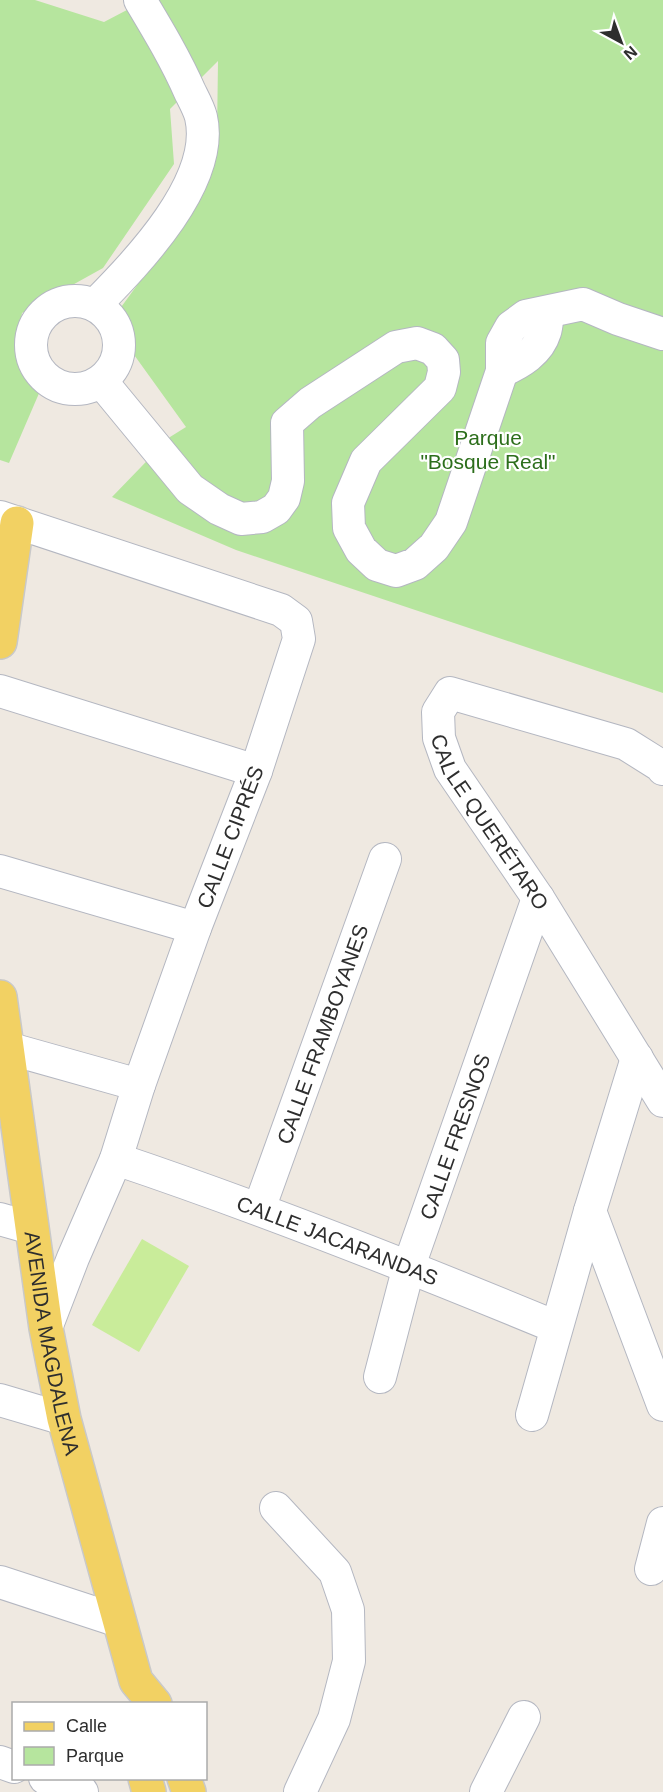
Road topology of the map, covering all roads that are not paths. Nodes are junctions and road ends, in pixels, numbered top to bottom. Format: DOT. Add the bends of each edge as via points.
graph roads {
  1 [pos="140,0"];
  2 [pos="94,305"];
  3 [pos="663,334"];
  4 [pos="101,381"];
  5 [pos="8,520"];
  6 [pos="0,642"];
  7 [pos="0,691"];
  8 [pos="663,769"];
  9 [pos="256,771"];
  10 [pos="385,859"];
  11 [pos="0,871"];
  12 [pos="538,898"];
  13 [pos="195,927"];
  14 [pos="0,997"];
  15 [pos="4,1047"];
  16 [pos="637,1058"];
  17 [pos="139,1085"];
  18 [pos="663,1101"];
  19 [pos="116,1159"];
  20 [pos="260,1209"];
  21 [pos="590,1211"];
  22 [pos="0,1219"];
  23 [pos="32,1228"];
  24 [pos="409,1266"];
  25 [pos="556,1327"];
  26 [pos="46,1328"];
  27 [pos="380,1377"];
  28 [pos="0,1400"];
  29 [pos="663,1405"];
  30 [pos="532,1414"];
  31 [pos="64,1419"];
  32 [pos="276,1508"];
  33 [pos="663,1523"];
  34 [pos="651,1569"];
  35 [pos="0,1582"];
  36 [pos="119,1621"];
  37 [pos="140,1696"];
  38 [pos="524,1717"];
  39 [pos="48,1780"];
  40 [pos="82,1792"];
  41 [pos="300,1792"];
  42 [pos="486,1792"];
  1 -- 2 [label="street" via="182,73 201,117 203,144 197,171 174,212 127,272"];
  2 -- 4 [label="street" via="107,314 119,341 118,356"];
  2 -- 4 [label="street" via="81,301 55,306 36,326 32,353 36,366 57,386 72,389"];
  3 -- 4 [label="street" via="583,304 548,312 545,332 536,348 502,371 452,522 434,547 415,564 396,571 377,565 361,550 349,528 348,503 366,461 440,388 443,360 433,349 417,344 396,347 310,403 287,423 288,480 284,498 276,509 262,517 241,519 190,489"];
  5 -- 6 [label="main road"];
  5 -- 9 [label="street, CALLE CIPRÉS" via="281,610 296,621 299,639"];
  7 -- 9 [label="street"];
  8 -- 12 [label="street, CALLE QUERÉTARO" via="626,744 450,693 438,712 439,738 450,769"];
  9 -- 13 [label="street, CALLE CIPRÉS"];
  10 -- 20 [label="street, CALLE FRAMBOYANES"];
  11 -- 13 [label="street"];
  12 -- 16 [label="street, CALLE QUERÉTARO"];
  12 -- 24 [label="street, CALLE FRESNOS"];
  13 -- 17 [label="street, CALLE CIPRÉS"];
  14 -- 15 [label="main road, AVENIDA MAGDALENA"];
  15 -- 17 [label="street"];
  15 -- 23 [label="main road, AVENIDA MAGDALENA"];
  16 -- 18 [label="street, CALLE QUERÉTARO"];
  16 -- 21 [label="street"];
  17 -- 19 [label="street, CALLE CIPRÉS"];
  19 -- 20 [label="street, CALLE JACARANDAS"];
  19 -- 26 [label="street, CALLE CIPRÉS"];
  20 -- 24 [label="street, CALLE JACARANDAS"];
  21 -- 25 [label="street"];
  21 -- 29 [label="street"];
  22 -- 23 [label="street"];
  23 -- 26 [label="main road, AVENIDA MAGDALENA"];
  24 -- 25 [label="street, CALLE JACARANDAS"];
  24 -- 27 [label="street, CALLE FRESNOS"];
  25 -- 30 [label="street"];
  26 -- 31 [label="main road, AVENIDA MAGDALENA"];
  28 -- 31 [label="street"];
  31 -- 36 [label="main road, AVENIDA MAGDALENA"];
  32 -- 41 [label="street" via="335,1572 348,1610 349,1661 334,1719"];
  33 -- 34 [label="street"];
  35 -- 36 [label="street"];
  36 -- 37 [label="main road, AVENIDA MAGDALENA"];
  38 -- 42 [label="street"];
  39 -- 40 [label="street"];
}
